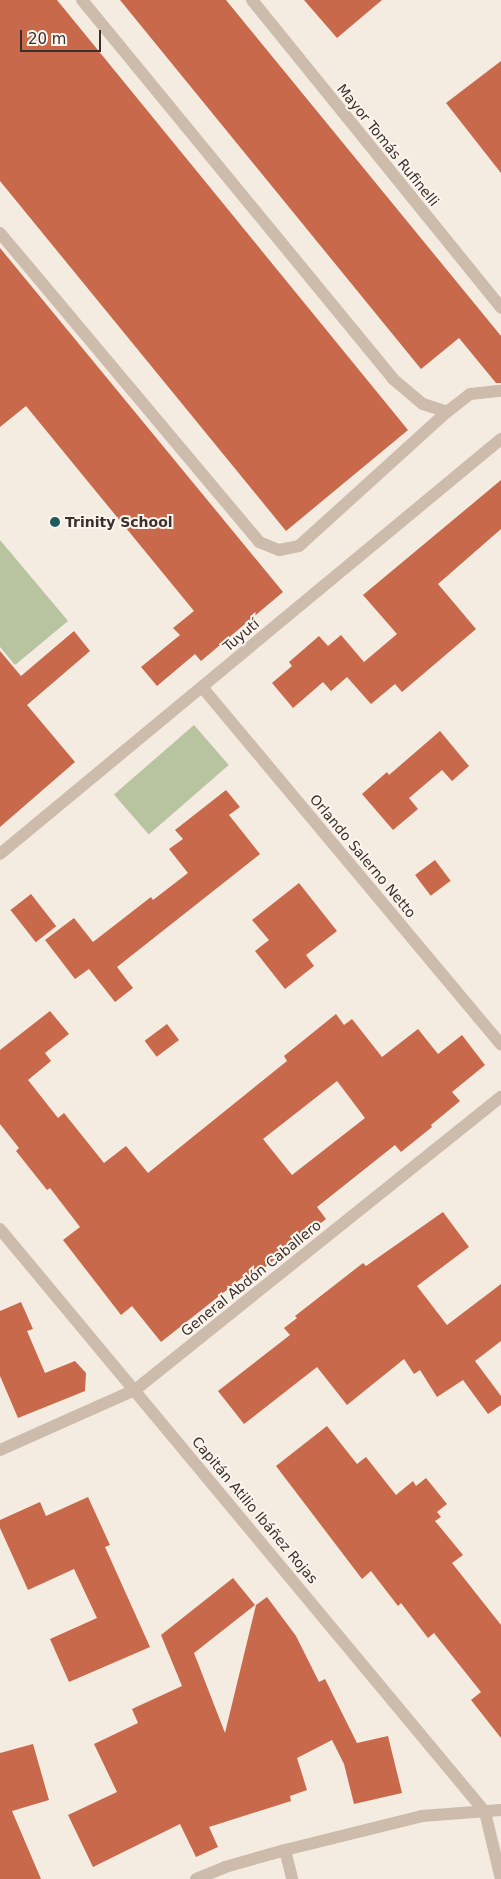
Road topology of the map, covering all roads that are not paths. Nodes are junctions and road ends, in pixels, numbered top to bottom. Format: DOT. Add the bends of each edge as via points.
graph roads {
  1 [pos="82,0"];
  2 [pos="252,0"];
  3 [pos="0,234"];
  4 [pos="501,308"];
  5 [pos="501,391"];
  6 [pos="447,412"];
  7 [pos="501,439"];
  8 [pos="202,687"];
  9 [pos="0,854"];
  10 [pos="501,1044"];
  11 [pos="501,1097"];
  12 [pos="0,1230"];
  13 [pos="136,1390"];
  14 [pos="0,1450"];
  15 [pos="501,1810"];
  16 [pos="485,1812"];
  17 [pos="285,1850"];
  18 [pos="196,1879"];
  19 [pos="292,1879"];
  20 [pos="501,1879"];
  1 -- 6 [label="street" via="393,379 423,404"];
  2 -- 4 [label="street, Mayor Tomás Rufinelli"];
  3 -- 6 [label="street" via="259,542 279,550 299,546"];
  5 -- 6 [label="street" via="470,394"];
  7 -- 8 [label="street, Tuyutí"];
  8 -- 9 [label="street, Tuyutí"];
  8 -- 10 [label="street, Orlando Salerno Netto"];
  11 -- 13 [label="street, General Abdón Caballero"];
  12 -- 13 [label="street, Capitán Atilio Ibáñez Rojas"];
  13 -- 14 [label="street, General Abdón Caballero"];
  13 -- 16 [label="street, Capitán Atilio Ibáñez Rojas"];
  15 -- 16 [label="street"];
  16 -- 17 [label="street" via="422,1816"];
  16 -- 20 [label="street"];
  17 -- 18 [label="street"];
  17 -- 19 [label="street"];
}
